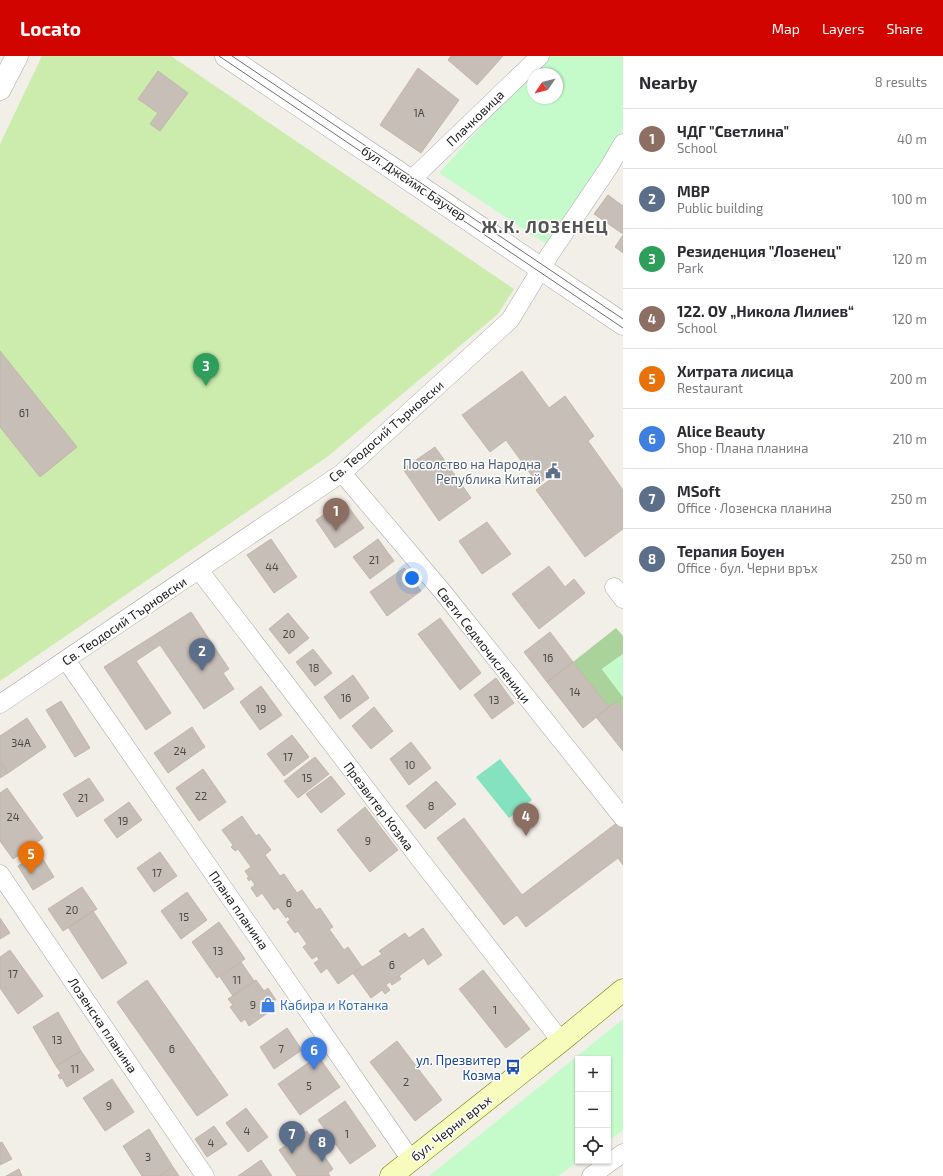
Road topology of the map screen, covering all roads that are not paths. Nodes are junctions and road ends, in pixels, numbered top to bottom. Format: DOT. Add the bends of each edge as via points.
graph roads {
  1 [pos="17,56"];
  2 [pos="226,56"];
  3 [pos="540,56"];
  4 [pos="0,89"];
  5 [pos="623,142"];
  6 [pos="411,180"];
  7 [pos="541,268"];
  8 [pos="623,324"];
  9 [pos="342,473"];
  10 [pos="199,570"];
  11 [pos="66,660"];
  12 [pos="0,704"];
  13 [pos="623,818"];
  14 [pos="0,874"];
  15 [pos="623,990"];
  16 [pos="561,1041"];
  17 [pos="623,1153"];
  18 [pos="411,1160"];
  19 [pos="205,1176"];
  20 [pos="392,1176"];
  21 [pos="591,1176"];
  1 -- 4 [label="street"];
  2 -- 6 [label="street, бул. Джеймс Баучер"];
  3 -- 6 [label="street, Плачковица"];
  5 -- 7 [label="street, Св. Теодосий Търновски"];
  6 -- 7 [label="street, бул. Джеймс Баучер"];
  7 -- 8 [label="street, бул. Джеймс Баучер"];
  7 -- 9 [label="street, Св. Теодосий Търновски" via="510,320"];
  9 -- 10 [label="street, Св. Теодосий Търновски"];
  9 -- 13 [label="street, Свети Седмочисленици" via="442,591"];
  10 -- 11 [label="street, Св. Теодосий Търновски"];
  10 -- 16 [label="street, Презвитер Козма"];
  11 -- 12 [label="street, Св. Теодосий Търновски"];
  11 -- 18 [label="street, Плана планина"];
  14 -- 19 [label="street, Лозенска планина"];
  15 -- 16 [label="main road, бул. Черни връх"];
  16 -- 18 [label="main road, бул. Черни връх"];
  17 -- 21 [label="street"];
  18 -- 20 [label="main road, бул. Черни връх"];
}
